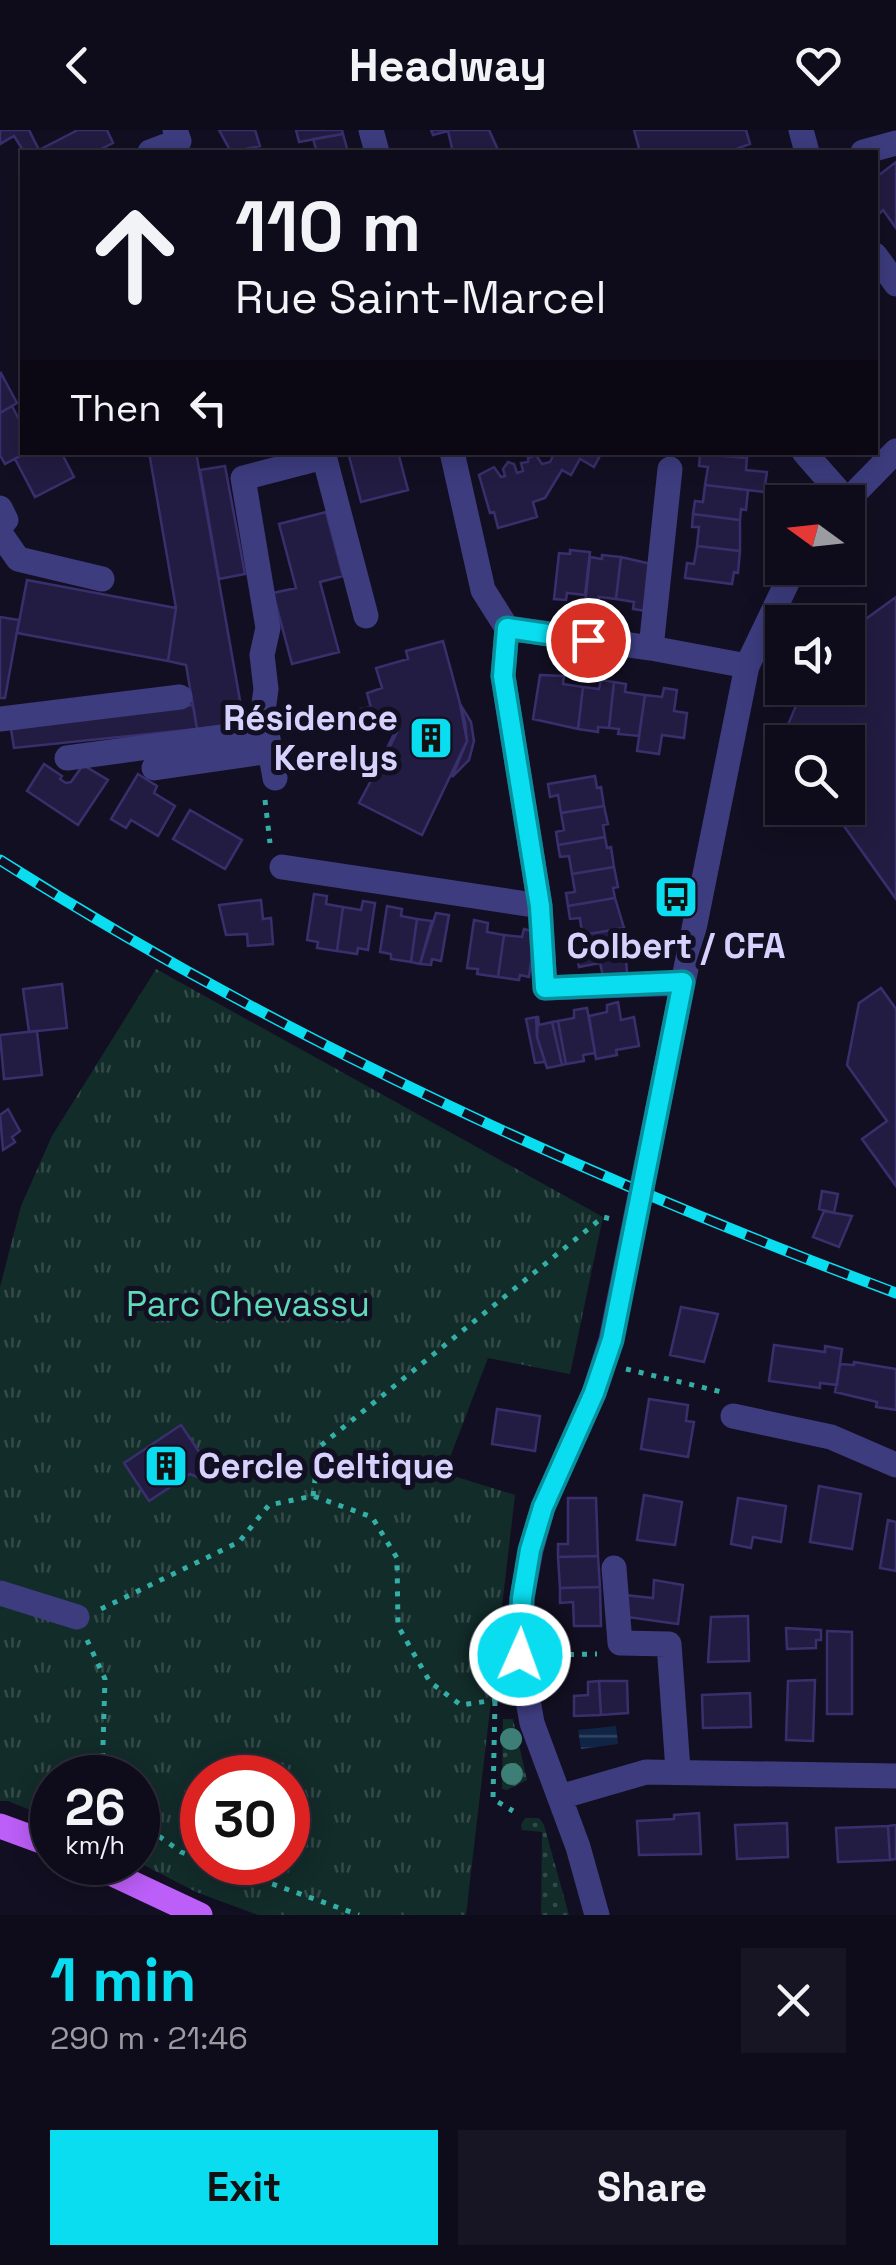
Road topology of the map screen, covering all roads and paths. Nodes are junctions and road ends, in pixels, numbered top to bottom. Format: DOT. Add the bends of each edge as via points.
graph roads {
  1 [pos="175,130"];
  2 [pos="896,143"];
  3 [pos="155,150"];
  4 [pos="870,150"];
  5 [pos="878,259"];
  6 [pos="896,284"];
  7 [pos="896,451"];
  8 [pos="323,455"];
  9 [pos="453,455"];
  10 [pos="807,455"];
  11 [pos="670,469"];
  12 [pos="832,485"];
  13 [pos="863,485"];
  14 [pos="2,522"];
  15 [pos="102,579"];
  16 [pos="786,585"];
  17 [pos="366,616"];
  18 [pos="507,628"];
  19 [pos="651,648"];
  20 [pos="747,666"];
  21 [pos="180,697"];
  22 [pos="0,720"];
  23 [pos="269,741"];
  24 [pos="67,758"];
  25 [pos="154,768"];
  26 [pos="275,778"];
  27 [pos="282,867"];
  28 [pos="540,906"];
  29 [pos="683,982"];
  30 [pos="634,1223"];
  31 [pos="648,1376"];
  32 [pos="733,1416"];
  33 [pos="896,1464"];
  34 [pos="313,1496"];
  35 [pos="614,1568"];
  36 [pos="0,1593"];
  37 [pos="76,1617"];
  38 [pos="620,1643"];
  39 [pos="520,1655"];
  40 [pos="527,1696"];
  41 [pos="495,1700"];
  42 [pos="103,1755"];
  43 [pos="678,1770"];
  44 [pos="896,1776"];
  45 [pos="560,1797"];
  46 [pos="513,1811"];
  47 [pos="0,1826"];
  48 [pos="30,1837"];
  49 [pos="136,1885"];
  50 [pos="276,1885"];
  51 [pos="200,1915"];
  52 [pos="359,1915"];
  53 [pos="597,1915"];
  1 -- 3 [label="street" via="179,141"];
  2 -- 4 [label="street"];
  5 -- 6 [label="street"];
  7 -- 13 [label="street"];
  8 -- 17 [label="street"];
  8 -- 23 [label="street" via="244,478 268,628 262,655"];
  9 -- 18 [label="street" via="484,590"];
  10 -- 12 [label="street"];
  11 -- 19 [label="street"];
  14 -- 15 [label="street" via="18,559"];
  16 -- 20 [label="street"];
  18 -- 19 [label="street"];
  18 -- 28 [label="street" via="503,676"];
  19 -- 20 [label="street"];
  20 -- 29 [label="street"];
  21 -- 22 [label="street"];
  23 -- 24 [label="street"];
  23 -- 25 [label="street"];
  23 -- 26 [label="street"];
  26 -- 27 [label="path" via="263,786 270,848"];
  27 -- 28 [label="street"];
  28 -- 29 [label="street" via="545,988"];
  29 -- 30 [label="street"];
  30 -- 34 [label="path" via="602,1217 319,1447"];
  30 -- 39 [label="street" via="612,1340 530,1550"];
  31 -- 32 [label="path" via="730,1394"];
  32 -- 33 [label="street" via="832,1437"];
  34 -- 37 [label="path" via="270,1505 239,1542 112,1606"];
  34 -- 41 [label="path" via="372,1518 396,1558 398,1626 430,1682 461,1706"];
  35 -- 38 [label="street"];
  36 -- 37 [label="street"];
  37 -- 42 [label="path" via="105,1679"];
  38 -- 39 [label="path" via="606,1654"];
  38 -- 43 [label="street" via="669,1644"];
  39 -- 40 [label="street"];
  40 -- 41 [label="path"];
  40 -- 45 [label="street"];
  41 -- 46 [label="path" via="494,1799"];
  43 -- 44 [label="street"];
  43 -- 45 [label="street" via="646,1772"];
  45 -- 53 [label="street"];
  47 -- 48 [label="main road"];
  49 -- 51 [label="main road"];
  50 -- 52 [label="path"];
}
